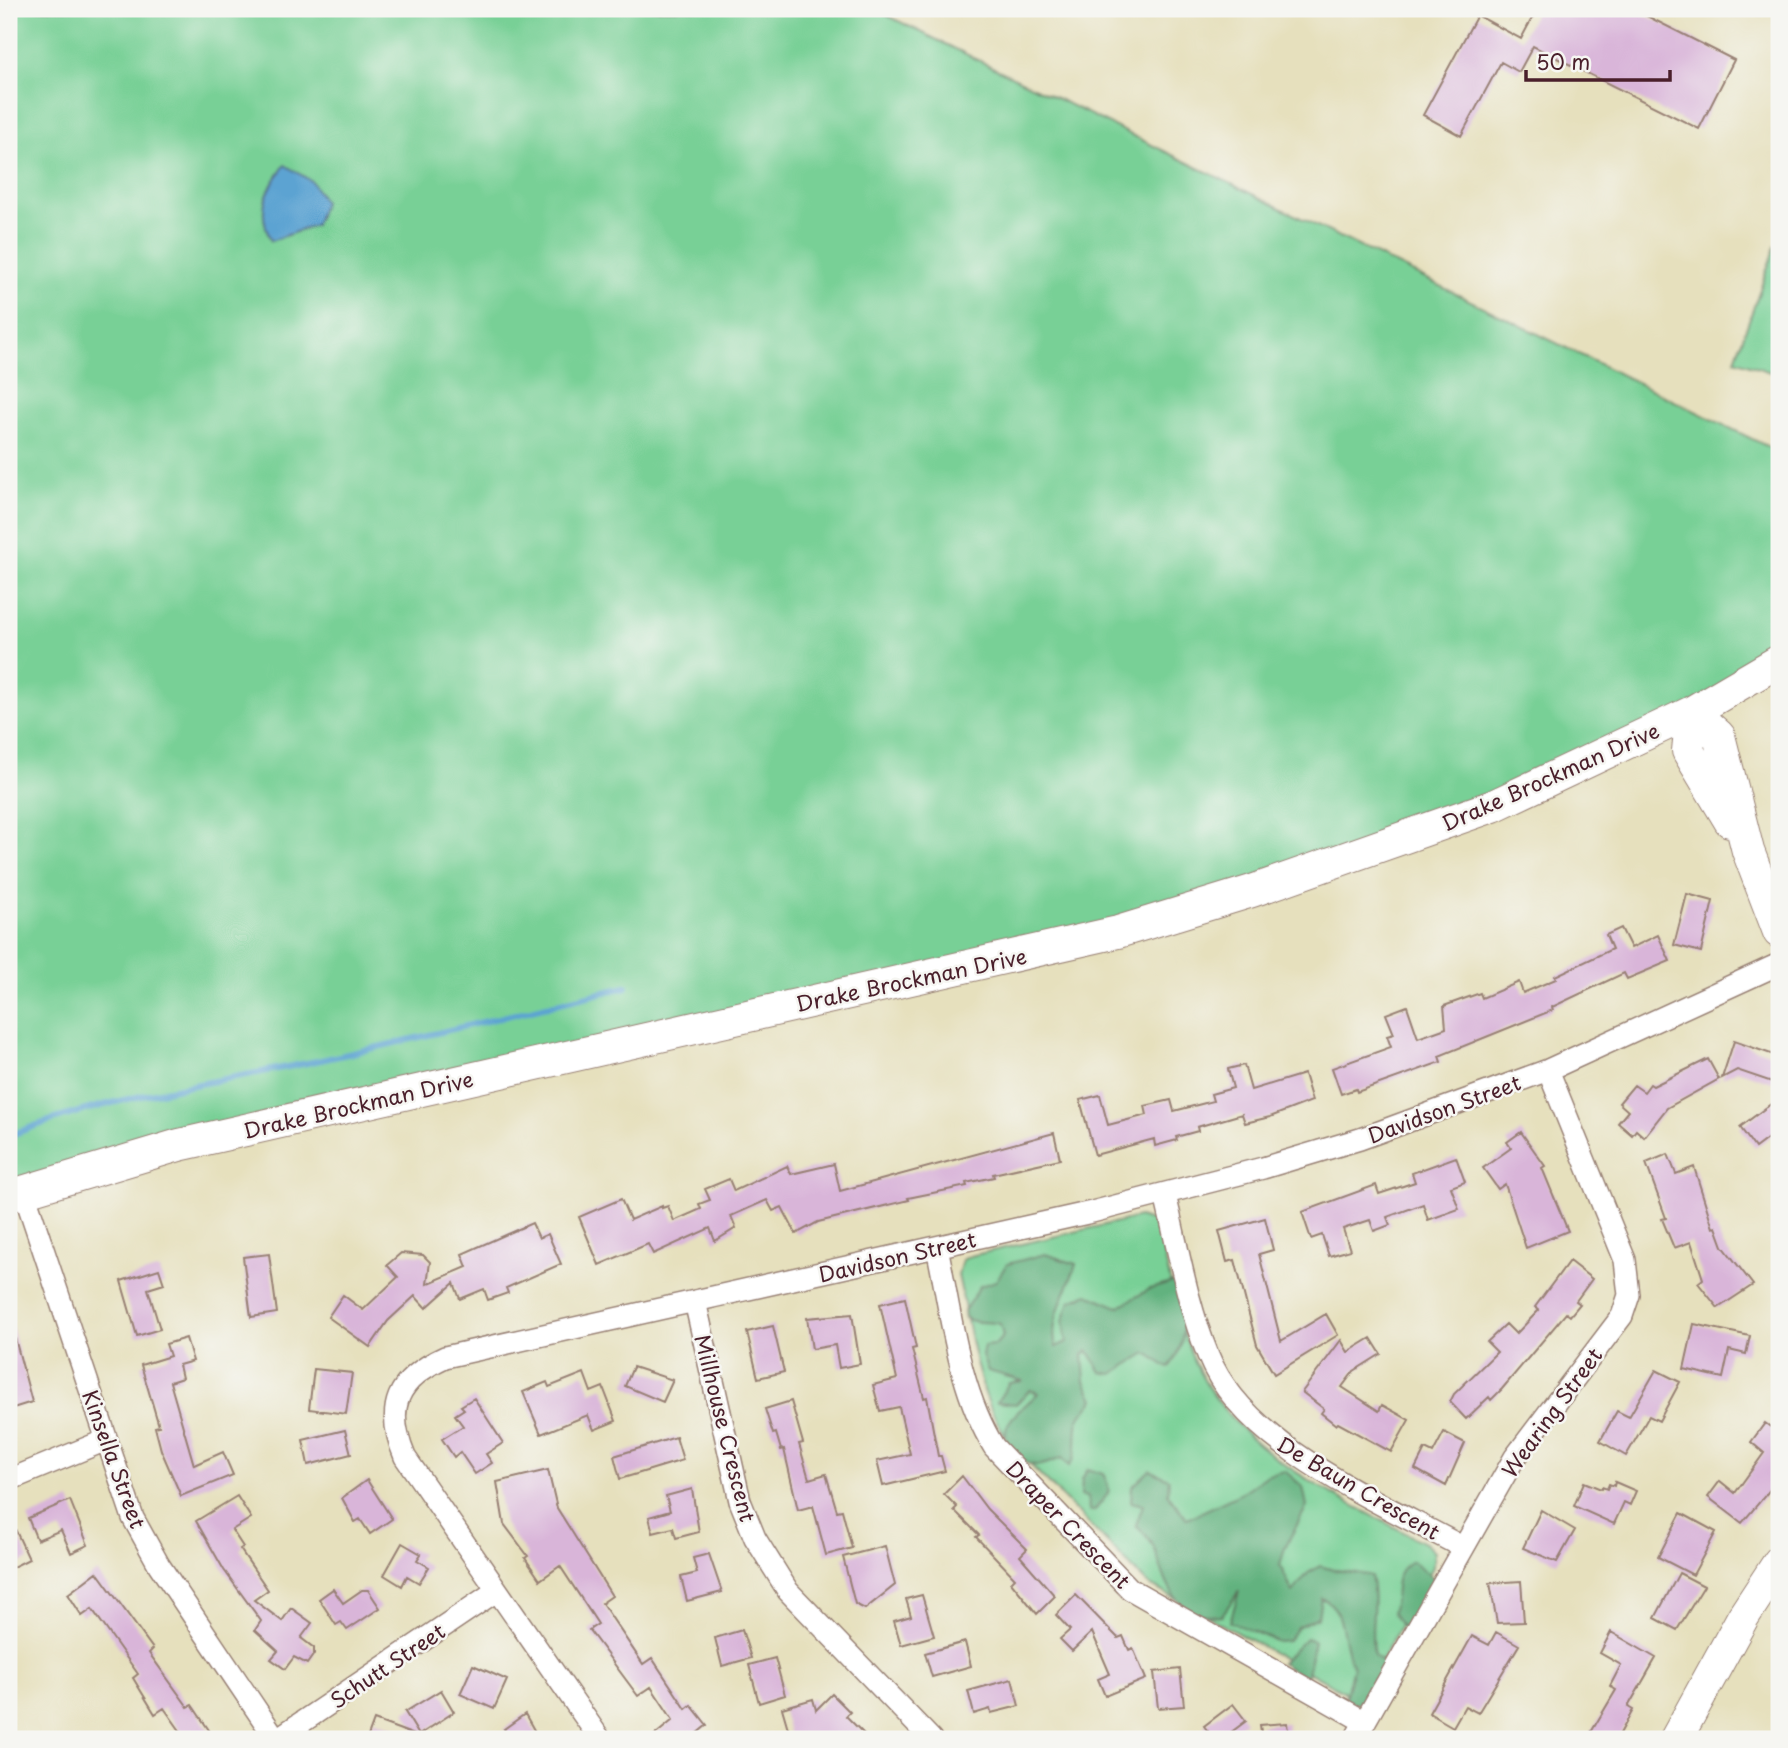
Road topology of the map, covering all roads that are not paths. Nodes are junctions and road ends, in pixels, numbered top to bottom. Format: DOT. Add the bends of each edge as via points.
graph roads {
  1 [pos="1779,661"];
  2 [pos="1692,712"];
  3 [pos="1779,932"];
  4 [pos="1779,964"];
  5 [pos="1548,1070"];
  6 [pos="16,1194"];
  7 [pos="1165,1195"];
  8 [pos="936,1247"];
  9 [pos="695,1301"];
  10 [pos="106,1440"];
  11 [pos="9,1480"];
  12 [pos="1462,1547"];
  13 [pos="1779,1562"];
  14 [pos="496,1591"];
  15 [pos="1360,1731"];
  16 [pos="277,1739"];
  17 [pos="600,1739"];
  18 [pos="931,1739"];
  19 [pos="1676,1739"];
  1 -- 2 [label="main road, Drake Brockman Drive"];
  2 -- 3 [label="main road" via="1719,736 1748,851"];
  2 -- 6 [label="main road, Drake Brockman Drive" via="1493,806 1265,887 1118,932 179,1145"];
  4 -- 5 [label="street, Davidson Street"];
  5 -- 7 [label="street, Davidson Street" via="1360,1139"];
  5 -- 12 [label="street, Wearing Street" via="1625,1260 1629,1295 1622,1316 1536,1427"];
  6 -- 10 [label="street, Kinsella Street"];
  7 -- 8 [label="street, Davidson Street"];
  7 -- 12 [label="street, De Baun Crescent" via="1208,1356 1239,1406 1302,1458"];
  8 -- 9 [label="street, Davidson Street"];
  8 -- 15 [label="street, Draper Crescent" via="970,1396 994,1447 1130,1589"];
  9 -- 14 [label="street, Davidson Street" via="445,1357 406,1382 394,1413 405,1457"];
  9 -- 18 [label="street, Millhouse Crescent" via="740,1501 760,1548 788,1591"];
  10 -- 11 [label="street"];
  10 -- 16 [label="street, Kinsella Street" via="133,1518 156,1561"];
  12 -- 15 [label="street, Wearing Street"];
  13 -- 19 [label="main road"];
  14 -- 16 [label="street, Schutt Street"];
  14 -- 17 [label="street, Davidson Street"];
}
